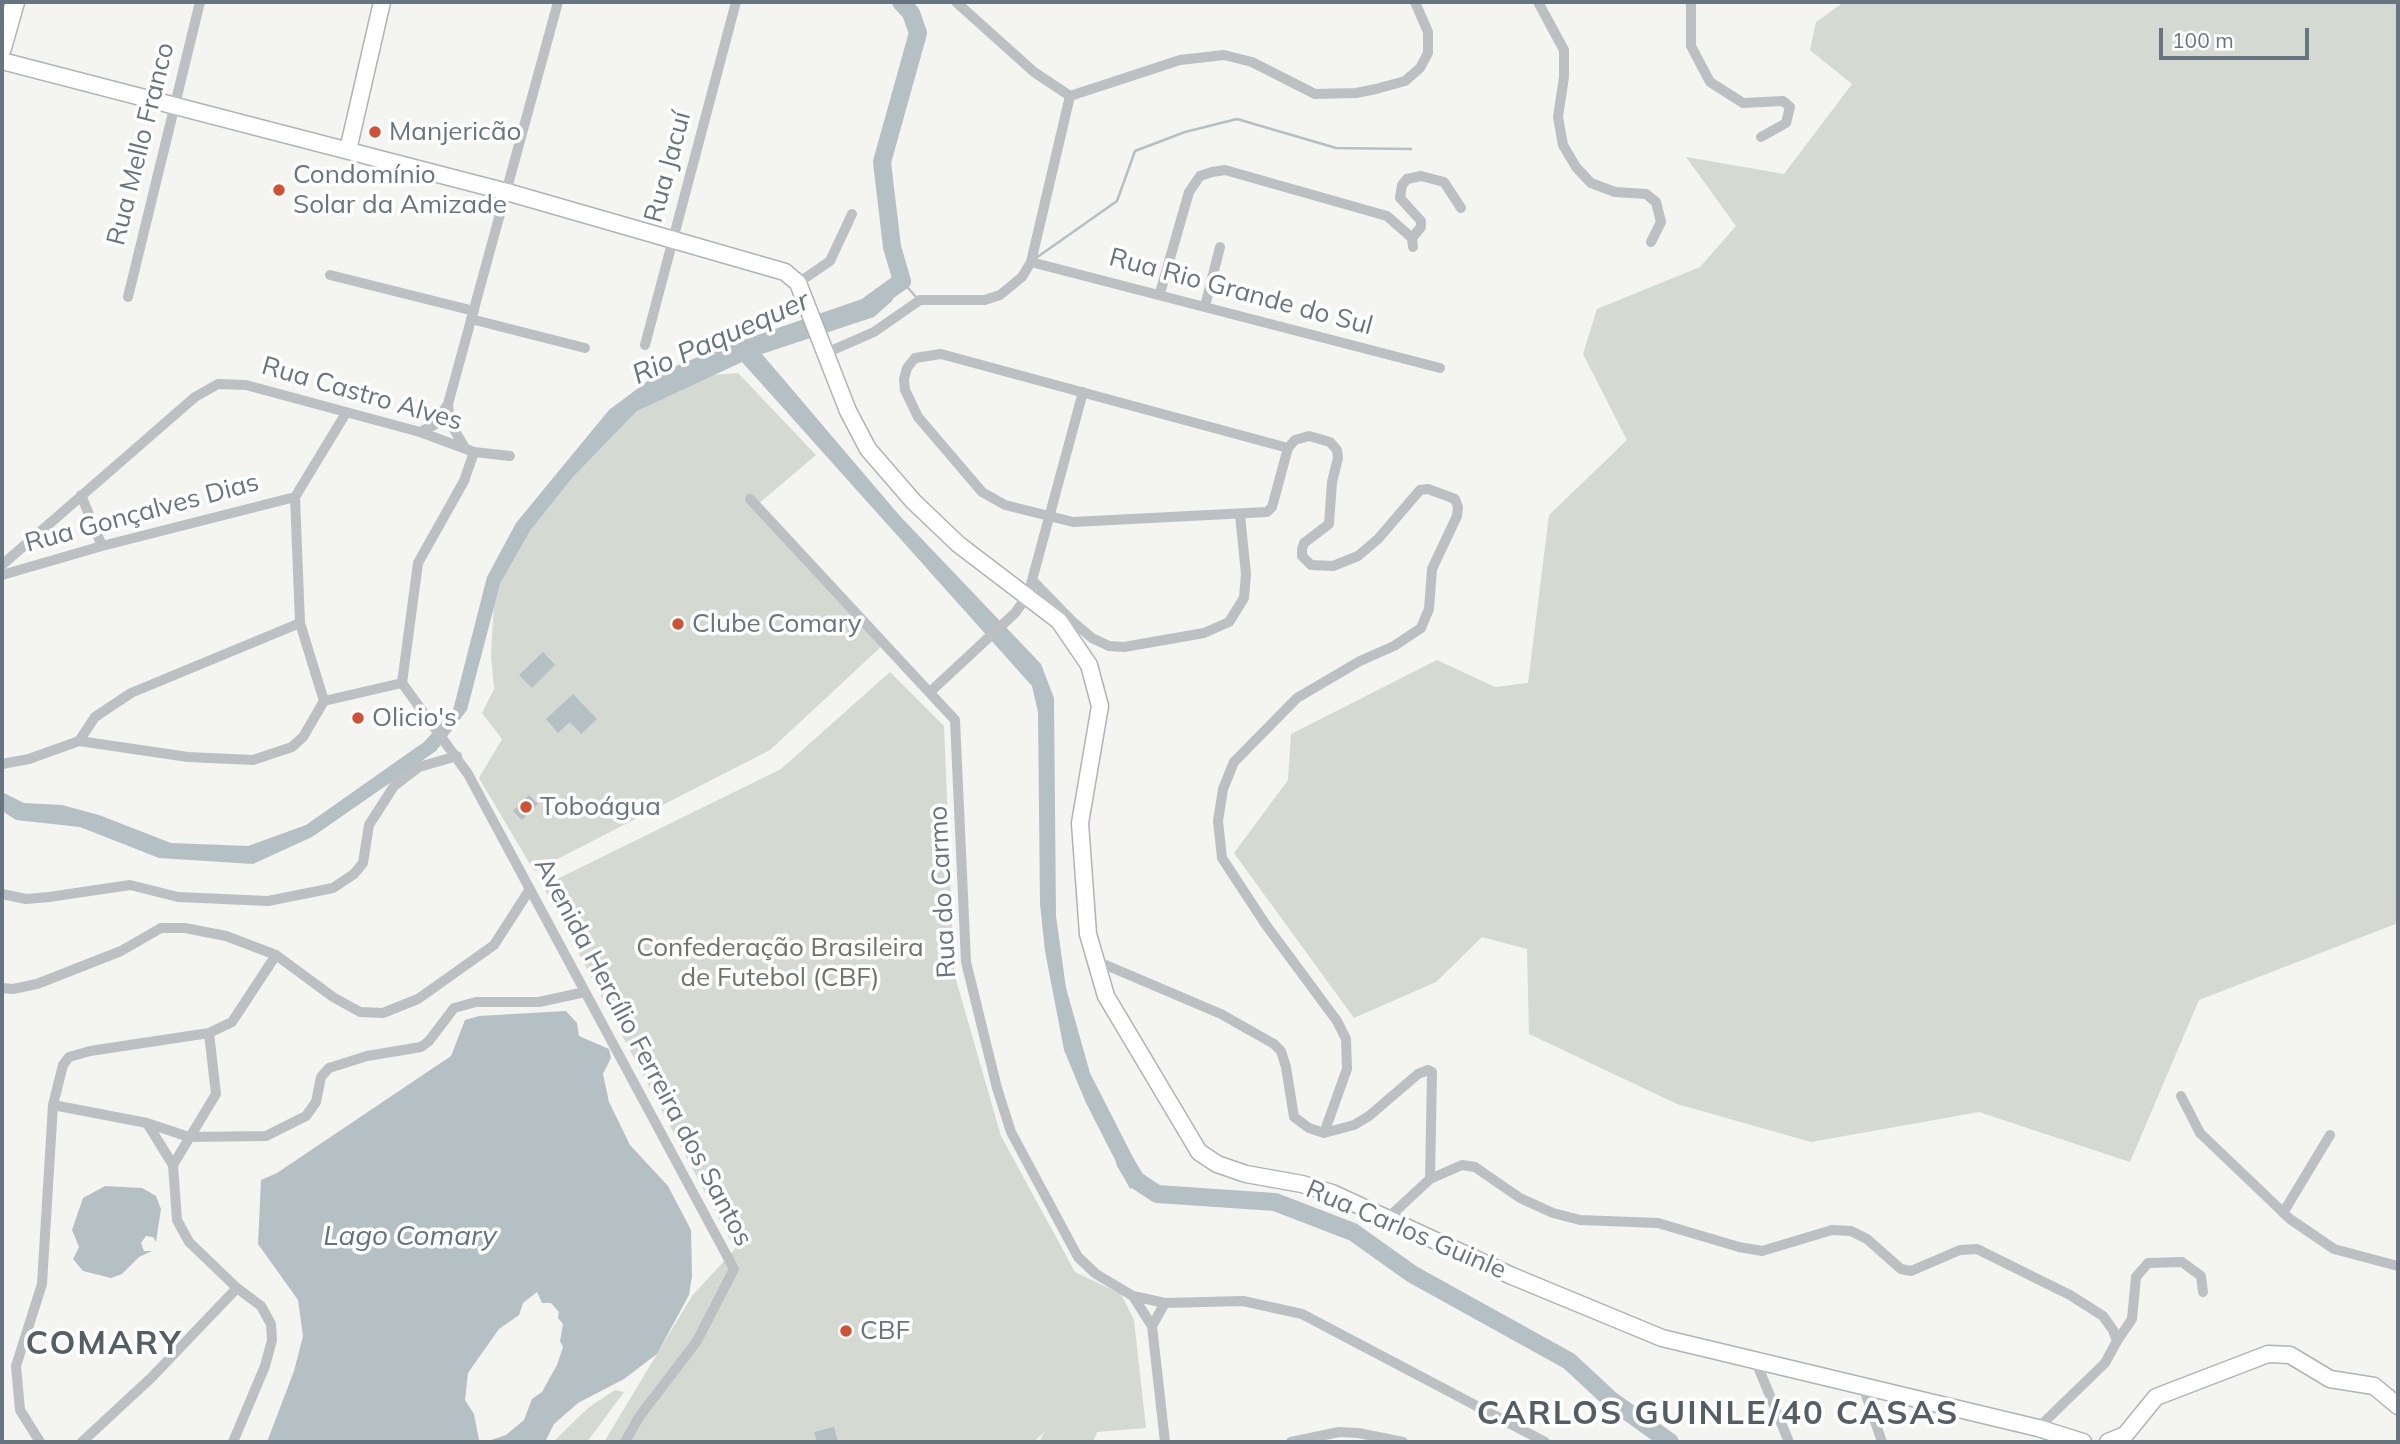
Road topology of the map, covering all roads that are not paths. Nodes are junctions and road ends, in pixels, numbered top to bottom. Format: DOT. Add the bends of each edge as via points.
graph roads {
  1 [pos="15,2"];
  2 [pos="200,2"];
  3 [pos="382,2"];
  4 [pos="558,2"];
  5 [pos="736,2"];
  6 [pos="956,2"];
  7 [pos="1415,2"];
  8 [pos="1538,2"];
  9 [pos="1690,2"];
  10 [pos="2,48"];
  11 [pos="2,61"];
  12 [pos="1070,96"];
  13 [pos="174,105"];
  14 [pos="1760,137"];
  15 [pos="348,150"];
  16 [pos="507,192"];
  17 [pos="1461,208"];
  18 [pos="852,214"];
  19 [pos="672,240"];
  20 [pos="1651,242"];
  21 [pos="1220,247"];
  22 [pos="1031,262"];
  23 [pos="330,275"];
  24 [pos="798,283"];
  25 [pos="1160,293"];
  26 [pos="128,297"];
  27 [pos="1205,306"];
  28 [pos="472,315"];
  29 [pos="645,345"];
  30 [pos="823,347"];
  31 [pos="585,348"];
  32 [pos="1440,368"];
  33 [pos="1083,392"];
  34 [pos="447,404"];
  35 [pos="346,413"];
  36 [pos="420,432"];
  37 [pos="1288,447"];
  38 [pos="469,449"];
  39 [pos="510,456"];
  40 [pos="81,495"];
  41 [pos="295,497"];
  42 [pos="750,499"];
  43 [pos="1240,515"];
  44 [pos="1050,516"];
  45 [pos="26,546"];
  46 [pos="102,546"];
  47 [pos="2,565"];
  48 [pos="30,565"];
  49 [pos="2,575"];
  50 [pos="1030,588"];
  51 [pos="300,623"];
  52 [pos="402,683"];
  53 [pos="930,692"];
  54 [pos="324,701"];
  55 [pos="79,741"];
  56 [pos="457,756"];
  57 [pos="2,764"];
  58 [pos="530,889"];
  59 [pos="2,894"];
  60 [pos="276,955"];
  61 [pos="1094,960"];
  62 [pos="2,988"];
  63 [pos="585,992"];
  64 [pos="209,1033"];
  65 [pos="2181,1096"];
  66 [pos="54,1105"];
  67 [pos="147,1124"];
  68 [pos="1325,1133"];
  69 [pos="2330,1135"];
  70 [pos="189,1137"];
  71 [pos="173,1165"];
  72 [pos="1430,1179"];
  73 [pos="2283,1213"];
  74 [pos="1389,1217"];
  75 [pos="2398,1266"];
  76 [pos="237,1288"];
  77 [pos="2203,1292"];
  78 [pos="1133,1296"];
  79 [pos="1165,1303"];
  80 [pos="1152,1326"];
  81 [pos="2117,1341"];
  82 [pos="1756,1362"];
  83 [pos="1864,1389"];
  84 [pos="2398,1406"];
  85 [pos="2038,1428"];
  86 [pos="40,1442"];
  87 [pos="82,1442"];
  88 [pos="233,1442"];
  89 [pos="625,1442"];
  90 [pos="1166,1442"];
  91 [pos="1291,1442"];
  92 [pos="1403,1442"];
  93 [pos="1545,1442"];
  94 [pos="1789,1442"];
  95 [pos="1882,1442"];
  96 [pos="2083,1442"];
  97 [pos="2108,1442"];
  1 -- 10 [label="main road"];
  2 -- 13 [label="street, Rua Mello Franco"];
  3 -- 15 [label="street"];
  4 -- 16 [label="street"];
  5 -- 19 [label="street, Rua Jacuí"];
  6 -- 12 [label="street" via="1034,72"];
  7 -- 12 [label="street" via="1428,33 1428,53 1405,81 1376,89 1315,94 1252,62 1224,55 1180,60"];
  8 -- 20 [label="street" via="1564,50 1558,117 1568,156 1584,177 1602,189 1641,192 1656,202 1661,222"];
  9 -- 14 [label="street" via="1691,47 1710,82 1743,103 1783,101 1790,107 1786,123"];
  11 -- 13 [label="street"];
  12 -- 22 [label="street"];
  13 -- 15 [label="street"];
  13 -- 26 [label="street, Rua Mello Franco"];
  15 -- 16 [label="street"];
  16 -- 19 [label="street"];
  16 -- 28 [label="street"];
  17 -- 25 [label="street" via="1444,182 1421,176 1407,179 1400,198 1421,221 1412,243 1387,216 1225,170 1212,172 1200,176 1189,192"];
  18 -- 24 [label="street" via="830,261"];
  19 -- 24 [label="street" via="779,269"];
  19 -- 29 [label="street, Rua Jacuí"];
  21 -- 27 [label="street"];
  22 -- 25 [label="street, Rua Rio Grande do Sul"];
  22 -- 30 [label="street" via="1022,277 1000,295 972,302 920,300 874,332"];
  23 -- 28 [label="street"];
  24 -- 30 [label="street, Rua Carlos Guinle"];
  25 -- 27 [label="street, Rua Rio Grande do Sul"];
  27 -- 32 [label="street, Rua Rio Grande do Sul"];
  28 -- 31 [label="street"];
  28 -- 34 [label="street"];
  30 -- 50 [label="street, Rua Carlos Guinle" via="857,430 888,474 958,544"];
  33 -- 37 [label="street"];
  33 -- 44 [label="street"];
  33 -- 44 [label="street" via="941,354 915,358 904,379 918,417 982,492 1005,505"];
  34 -- 36 [label="street" via="434,425"];
  34 -- 38 [label="street" via="452,428"];
  35 -- 36 [label="street, Rua Castro Alves"];
  35 -- 40 [label="street, Rua Castro Alves" via="246,385 218,384 195,397"];
  35 -- 41 [label="street, Rua Gonçalves Dias"];
  36 -- 38 [label="street, Rua Castro Alves"];
  37 -- 43 [label="street" via="1272,507 1261,514"];
  37 -- 68 [label="street" via="1309,436 1325,439 1337,450 1329,524 1302,549 1311,565 1333,566 1359,556 1420,490 1446,495 1458,506 1432,569 1429,609 1421,628 1297,698 1234,762 1223,789 1218,821 1223,858 1346,1039 1347,1069"];
  38 -- 39 [label="street"];
  38 -- 52 [label="street, Rua Castro Alves" via="464,481 418,563"];
  40 -- 45 [label="street, Rua Castro Alves"];
  40 -- 46 [label="street"];
  41 -- 46 [label="street, Rua Gonçalves Dias"];
  41 -- 51 [label="street, Rua Gonçalves Dias"];
  42 -- 53 [label="street, Rua do Carmo"];
  43 -- 44 [label="street" via="1094,522"];
  43 -- 50 [label="street" via="1244,598 1228,622 1204,634 1124,647 1101,643"];
  44 -- 50 [label="street"];
  45 -- 47 [label="street, Rua Castro Alves"];
  45 -- 48 [label="street"];
  46 -- 48 [label="street, Rua Gonçalves Dias"];
  48 -- 49 [label="street, Rua Gonçalves Dias"];
  50 -- 53 [label="street" via="1005,622"];
  50 -- 61 [label="street, Rua Carlos Guinle" via="1089,665 1098,693 1100,714 1080,823 1084,906"];
  51 -- 54 [label="street, Rua Gonçalves Dias"];
  51 -- 55 [label="street" via="131,693 95,717"];
  52 -- 54 [label="street"];
  52 -- 56 [label="street, Avenida Hercílio Ferreira dos Santos"];
  53 -- 78 [label="street, Rua do Carmo" via="950,711 958,732 966,962 1006,1119 1078,1257 1096,1275"];
  54 -- 55 [label="street" via="292,747 253,760 188,757"];
  55 -- 57 [label="street"];
  56 -- 58 [label="street, Avenida Hercílio Ferreira dos Santos"];
  56 -- 59 [label="street" via="419,767 394,786 369,825 362,863 347,880 325,890 268,901 178,897 138,886 33,898"];
  58 -- 60 [label="street" via="494,944 397,1010 360,1012"];
  58 -- 63 [label="street, Avenida Hercílio Ferreira dos Santos"];
  60 -- 62 [label="street" via="206,930 167,927 121,951 37,984"];
  60 -- 64 [label="street" via="232,1021"];
  61 -- 68 [label="street" via="1221,1014 1274,1044 1286,1068 1294,1117"];
  61 -- 74 [label="street, Rua Carlos Guinle" via="1106,996 1192,1143 1206,1158 1245,1174 1302,1184"];
  63 -- 70 [label="street" via="539,1002 464,1004 454,1008 421,1047 367,1055 329,1068 321,1077 312,1109 288,1128 254,1138"];
  63 -- 89 [label="street, Avenida Hercílio Ferreira dos Santos" via="734,1269 698,1341"];
  64 -- 66 [label="street" via="69,1057 58,1079"];
  64 -- 70 [label="street" via="216,1094"];
  65 -- 73 [label="street" via="2200,1133"];
  66 -- 67 [label="street"];
  66 -- 86 [label="street" via="42,1284 15,1375 20,1410"];
  67 -- 70 [label="street"];
  67 -- 71 [label="street"];
  68 -- 72 [label="street" via="1369,1116 1428,1070 1434,1078"];
  69 -- 73 [label="street"];
  70 -- 71 [label="street"];
  71 -- 76 [label="street" via="173,1196 181,1229 200,1255"];
  72 -- 74 [label="street"];
  72 -- 81 [label="street" via="1454,1166 1475,1167 1520,1198 1553,1213 1580,1220 1658,1223 1762,1251 1832,1230 1850,1231 1867,1239 1901,1269 1911,1271 1960,1250 1977,1249 2104,1316"];
  73 -- 75 [label="street" via="2334,1249"];
  74 -- 82 [label="street, Rua Carlos Guinle" via="1512,1276 1662,1338"];
  76 -- 87 [label="street"];
  76 -- 88 [label="street" via="265,1311 272,1340"];
  77 -- 81 [label="street" via="2201,1276 2182,1262 2148,1263 2136,1277 2132,1319"];
  78 -- 79 [label="street"];
  78 -- 80 [label="street, Rua do Carmo"];
  79 -- 80 [label="street"];
  79 -- 93 [label="street" via="1243,1301 1302,1314"];
  80 -- 90 [label="street, Rua do Carmo"];
  81 -- 85 [label="street" via="2105,1363"];
  82 -- 83 [label="street, Rua Carlos Guinle"];
  82 -- 94 [label="street"];
  83 -- 85 [label="street, Rua Carlos Guinle"];
  83 -- 95 [label="street"];
  84 -- 97 [label="street" via="2374,1386 2330,1379 2290,1355 2268,1354 2156,1397 2125,1434"];
  85 -- 96 [label="street, Rua Carlos Guinle"];
  91 -- 92 [label="street" via="1339,1432"];
}
